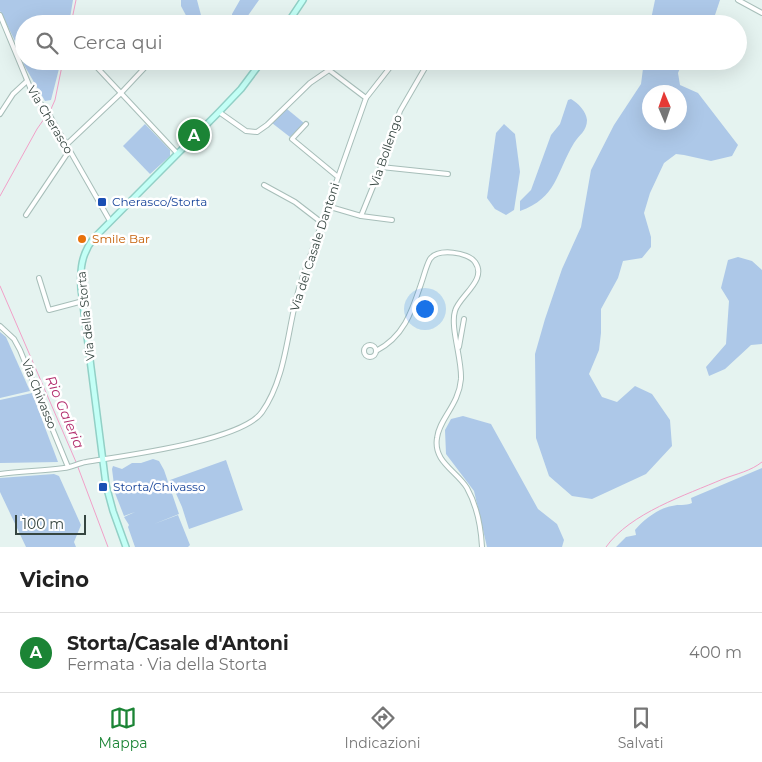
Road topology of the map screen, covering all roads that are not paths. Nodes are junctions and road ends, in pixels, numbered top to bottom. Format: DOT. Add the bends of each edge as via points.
graph roads {
  1 [pos="303,0"];
  2 [pos="738,0"];
  3 [pos="762,13"];
  4 [pos="0,14"];
  5 [pos="293,15"];
  6 [pos="15,51"];
  7 [pos="23,70"];
  8 [pos="99,70"];
  9 [pos="143,70"];
  10 [pos="255,70"];
  11 [pos="388,70"];
  12 [pos="424,70"];
  13 [pos="27,81"];
  14 [pos="122,92"];
  15 [pos="366,98"];
  16 [pos="219,112"];
  17 [pos="0,114"];
  18 [pos="306,124"];
  19 [pos="66,145"];
  20 [pos="69,150"];
  21 [pos="177,153"];
  22 [pos="381,167"];
  23 [pos="448,174"];
  24 [pos="338,177"];
  25 [pos="264,185"];
  26 [pos="327,206"];
  27 [pos="26,215"];
  28 [pos="361,216"];
  29 [pos="392,220"];
  30 [pos="110,221"];
  31 [pos="322,222"];
  32 [pos="39,278"];
  33 [pos="83,301"];
  34 [pos="464,319"];
  35 [pos="0,326"];
  36 [pos="459,350"];
  37 [pos="376,351"];
  38 [pos="103,460"];
  39 [pos="68,467"];
  40 [pos="0,474"];
  41 [pos="126,547"];
  42 [pos="482,547"];
  1 -- 5 [label="main road"];
  2 -- 3 [label="street"];
  4 -- 6 [label="street, Via Cherasco"];
  7 -- 13 [label="street, Via Cherasco"];
  8 -- 14 [label="street"];
  9 -- 14 [label="street"];
  10 -- 16 [label="main road, Via della Storta"];
  11 -- 15 [label="street, Via del Casale Dantoni"];
  12 -- 22 [label="street, Via Bollengo" via="400,111"];
  13 -- 17 [label="street" via="13,94"];
  13 -- 19 [label="street, Via Cherasco"];
  14 -- 19 [label="street"];
  14 -- 21 [label="street"];
  15 -- 16 [label="street" via="329,70 310,83 257,132 246,131"];
  15 -- 24 [label="street, Via del Casale Dantoni"];
  16 -- 21 [label="main road, Via della Storta"];
  18 -- 24 [label="street" via="292,139"];
  19 -- 20 [label="street, Via Cherasco"];
  20 -- 27 [label="street"];
  20 -- 30 [label="street, Via Cherasco"];
  21 -- 30 [label="main road, Via della Storta"];
  22 -- 23 [label="street"];
  22 -- 28 [label="street, Via Bollengo"];
  24 -- 26 [label="street, Via del Casale Dantoni"];
  25 -- 31 [label="street" via="296,202"];
  26 -- 28 [label="street"];
  26 -- 31 [label="street, Via del Casale Dantoni"];
  28 -- 29 [label="street"];
  30 -- 33 [label="main road, Via della Storta" via="89,244 83,258 80,276"];
  31 -- 38 [label="street, Via del Casale Dantoni" via="297,294 282,367 260,415 235,430 202,441"];
  32 -- 33 [label="street" via="49,310"];
  33 -- 38 [label="main road, Via della Storta"];
  34 -- 36 [label="street"];
  35 -- 39 [label="street, Via Chivasso" via="20,350"];
  36 -- 37 [label="street" via="455,311 477,280 478,269 468,256 442,253 429,262 403,328 393,340"];
  36 -- 42 [label="street" via="459,390 437,434 436,448 442,461 470,494"];
  38 -- 39 [label="street"];
  38 -- 41 [label="main road, Via della Storta" via="109,497"];
  39 -- 40 [label="street"];
}
